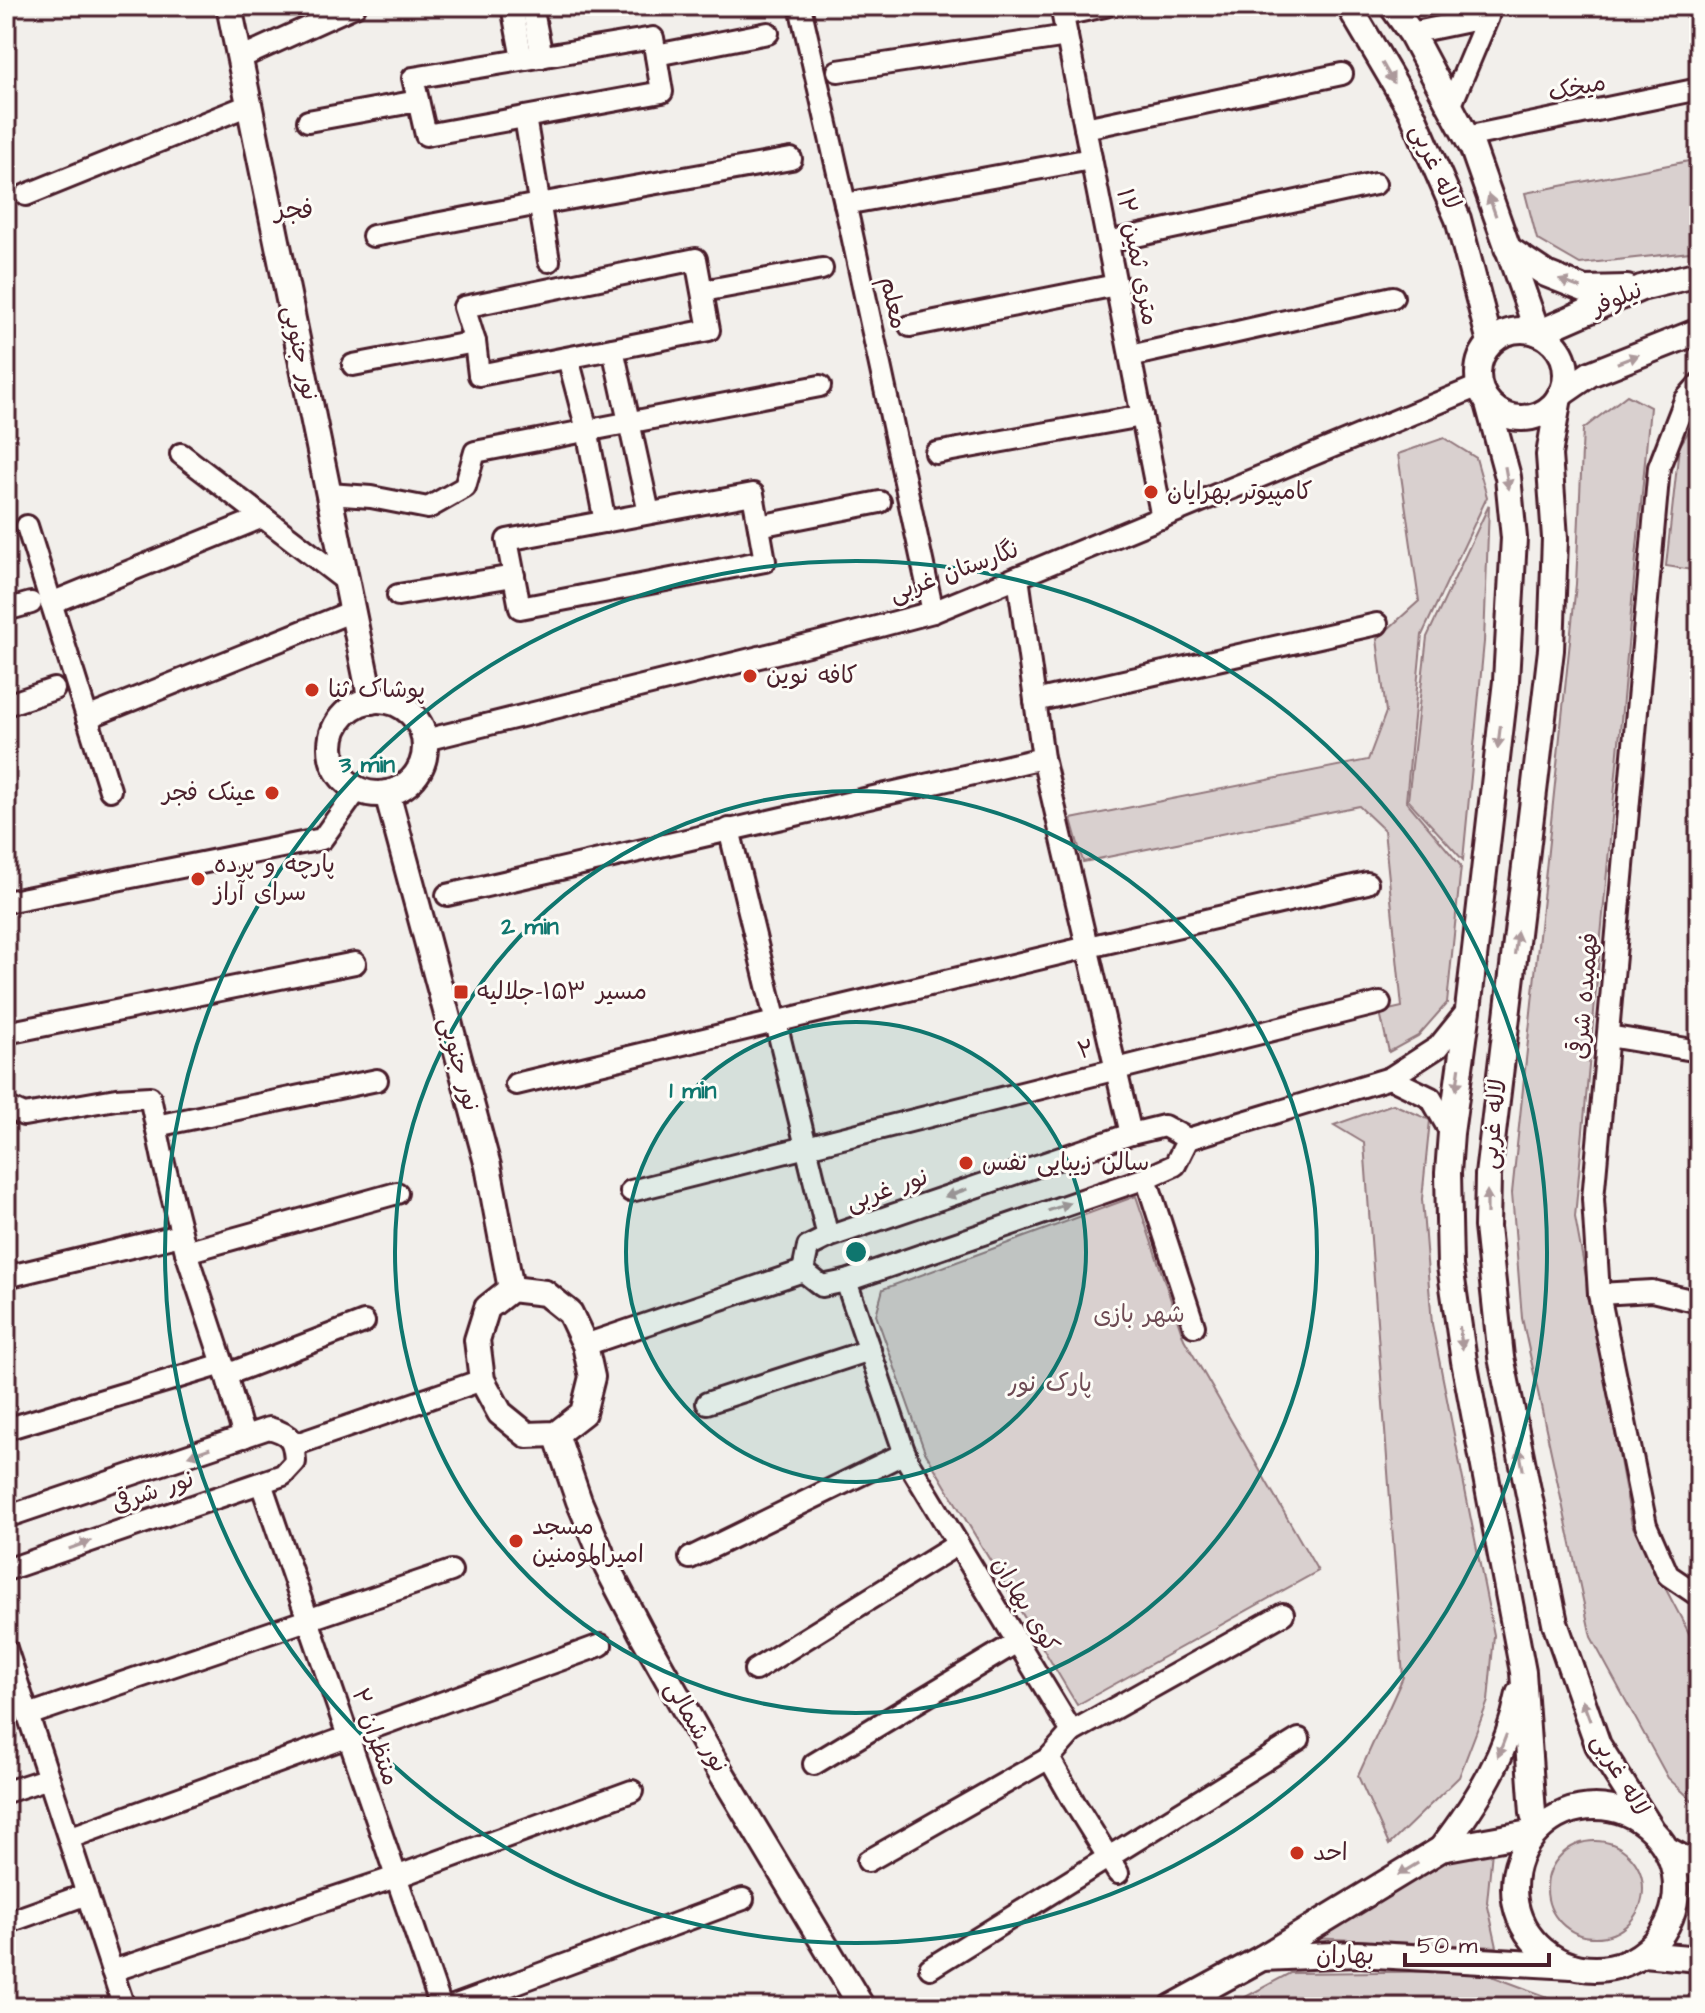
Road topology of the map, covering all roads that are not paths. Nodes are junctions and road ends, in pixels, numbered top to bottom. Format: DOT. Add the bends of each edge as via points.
graph roads {
  1 [pos="229,6"];
  2 [pos="355,6"];
  3 [pos="512,6"];
  4 [pos="532,6"];
  5 [pos="800,6"];
  6 [pos="1105,6"];
  7 [pos="1349,6"];
  8 [pos="1392,6"];
  9 [pos="1062,11"];
  10 [pos="1494,12"];
  11 [pos="768,33"];
  12 [pos="1411,33"];
  13 [pos="1067,36"];
  14 [pos="656,55"];
  15 [pos="240,58"];
  16 [pos="532,58"];
  17 [pos="838,71"];
  18 [pos="1342,74"];
  19 [pos="1699,89"];
  20 [pos="418,101"];
  21 [pos="249,105"];
  22 [pos="1450,107"];
  23 [pos="525,117"];
  24 [pos="308,121"];
  25 [pos="1085,128"];
  26 [pos="1466,137"];
  27 [pos="791,159"];
  28 [pos="1091,159"];
  29 [pos="1375,184"];
  30 [pos="26,195"];
  31 [pos="539,204"];
  32 [pos="845,204"];
  33 [pos="373,236"];
  34 [pos="1108,242"];
  35 [pos="1507,248"];
  36 [pos="549,261"];
  37 [pos="822,269"];
  38 [pos="1699,274"];
  39 [pos="1116,285"];
  40 [pos="1641,288"];
  41 [pos="703,291"];
  42 [pos="1393,297"];
  43 [pos="910,326"];
  44 [pos="1699,331"];
  45 [pos="1538,332"];
  46 [pos="475,342"];
  47 [pos="1490,342"];
  48 [pos="613,349"];
  49 [pos="1130,356"];
  50 [pos="568,358"];
  51 [pos="353,365"];
  52 [pos="1699,384"];
  53 [pos="820,386"];
  54 [pos="1483,394"];
  55 [pos="1560,396"];
  56 [pos="1142,416"];
  57 [pos="629,422"];
  58 [pos="587,430"];
  59 [pos="936,453"];
  60 [pos="181,454"];
  61 [pos="329,494"];
  62 [pos="880,502"];
  63 [pos="649,513"];
  64 [pos="263,517"];
  65 [pos="1162,518"];
  66 [pos="605,522"];
  67 [pos="27,526"];
  68 [pos="759,526"];
  69 [pos="514,576"];
  70 [pos="1018,577"];
  71 [pos="346,581"];
  72 [pos="398,595"];
  73 [pos="41,603"];
  74 [pos="6,610"];
  75 [pos="353,611"];
  76 [pos="933,612"];
  77 [pos="1377,624"];
  78 [pos="54,689"];
  79 [pos="371,701"];
  80 [pos="1035,701"];
  81 [pos="6,705"];
  82 [pos="87,718"];
  83 [pos="425,740"];
  84 [pos="1043,758"];
  85 [pos="358,789"];
  86 [pos="110,790"];
  87 [pos="387,793"];
  88 [pos="729,829"];
  89 [pos="1367,883"];
  90 [pos="447,895"];
  91 [pos="6,902"];
  92 [pos="1088,947"];
  93 [pos="355,963"];
  94 [pos="1380,1003"];
  95 [pos="1468,1010"];
  96 [pos="776,1022"];
  97 [pos="6,1033"];
  98 [pos="1608,1036"];
  99 [pos="1699,1051"];
  100 [pos="1116,1069"];
  101 [pos="1390,1078"];
  102 [pos="377,1080"];
  103 [pos="516,1084"];
  104 [pos="6,1107"];
  105 [pos="156,1126"];
  106 [pos="1451,1133"];
  107 [pos="1131,1134"];
  108 [pos="1188,1139"];
  109 [pos="806,1148"];
  110 [pos="1146,1178"];
  111 [pos="631,1191"];
  112 [pos="397,1193"];
  113 [pos="828,1237"];
  114 [pos="184,1244"];
  115 [pos="803,1271"];
  116 [pos="6,1277"];
  117 [pos="846,1281"];
  118 [pos="511,1289"];
  119 [pos="1599,1294"];
  120 [pos="1699,1302"];
  121 [pos="364,1322"];
  122 [pos="1194,1326"];
  123 [pos="585,1345"];
  124 [pos="870,1350"];
  125 [pos="225,1370"];
  126 [pos="482,1380"];
  127 [pos="707,1403"];
  128 [pos="6,1429"];
  129 [pos="556,1434"];
  130 [pos="244,1437"];
  131 [pos="294,1445"];
  132 [pos="905,1453"];
  133 [pos="261,1483"];
  134 [pos="6,1517"];
  135 [pos="958,1544"];
  136 [pos="690,1558"];
  137 [pos="6,1570"];
  138 [pos="451,1571"];
  139 [pos="1699,1596"];
  140 [pos="1283,1614"];
  141 [pos="308,1621"];
  142 [pos="1017,1642"];
  143 [pos="601,1645"];
  144 [pos="7,1653"];
  145 [pos="755,1670"];
  146 [pos="1523,1672"];
  147 [pos="28,1715"];
  148 [pos="1072,1732"];
  149 [pos="348,1737"];
  150 [pos="1299,1739"];
  151 [pos="1049,1758"];
  152 [pos="814,1764"];
  153 [pos="49,1778"];
  154 [pos="632,1791"];
  155 [pos="6,1792"];
  156 [pos="1650,1827"];
  157 [pos="1536,1831"];
  158 [pos="69,1838"];
  159 [pos="1441,1849"];
  160 [pos="1668,1850"];
  161 [pos="868,1861"];
  162 [pos="1113,1866"];
  163 [pos="1699,1867"];
  164 [pos="396,1877"];
  165 [pos="87,1894"];
  166 [pos="743,1899"];
  167 [pos="6,1923"];
  168 [pos="1643,1954"];
  169 [pos="1262,1958"];
  170 [pos="1699,1959"];
  171 [pos="1572,1966"];
  172 [pos="930,1968"];
  173 [pos="112,1971"];
  174 [pos="124,2007"];
  175 [pos="441,2007"];
  176 [pos="451,2007"];
  177 [pos="862,2007"];
  178 [pos="1172,2007"];
  1 -- 15 [label="main road, نور جنوبی"];
  2 -- 15 [label="street"];
  3 -- 16 [label="street"];
  4 -- 16 [label="street"];
  5 -- 32 [label="street, معلم"];
  6 -- 9 [label="street"];
  7 -- 47 [label="main road, لاله غربی, one-way" via="1412,113 1458,219"];
  8 -- 12 [label="main road, لاله غربی"];
  9 -- 13 [label="street, ۱۲ متری ثمین"];
  10 -- 12 [label="street"];
  10 -- 22 [label="street"];
  11 -- 14 [label="street"];
  12 -- 22 [label="main road, لاله غربی"];
  13 -- 17 [label="street"];
  13 -- 25 [label="street, ۱۲ متری ثمین"];
  14 -- 16 [label="street" via="653,38"];
  14 -- 23 [label="street" via="662,92"];
  15 -- 21 [label="main road, نور جنوبی"];
  16 -- 20 [label="street" via="413,78"];
  18 -- 25 [label="street"];
  19 -- 26 [label="street, میخک"];
  20 -- 23 [label="street" via="426,135"];
  20 -- 24 [label="street"];
  21 -- 30 [label="street"];
  21 -- 61 [label="main road, نور جنوبی"];
  22 -- 26 [label="main road, لاله غربی"];
  23 -- 31 [label="street"];
  25 -- 28 [label="street, ۱۲ متری ثمین"];
  35 -- 26 [label="main road, لاله غربی, one-way"];
  27 -- 31 [label="street"];
  28 -- 32 [label="street"];
  28 -- 34 [label="street, ۱۲ متری ثمین"];
  29 -- 34 [label="street"];
  31 -- 33 [label="street"];
  31 -- 36 [label="street"];
  32 -- 76 [label="street, معلم"];
  34 -- 39 [label="street, ۱۲ متری ثمین"];
  40 -- 35 [label="main road, one-way" via="1584,289 1546,274"];
  35 -- 45 [label="main road, لاله غربی"];
  37 -- 41 [label="street"];
  38 -- 40 [label="main road, نیلوفر"];
  39 -- 43 [label="street"];
  39 -- 49 [label="street, ۱۲ متری ثمین"];
  40 -- 45 [label="main road, نیلوفر"];
  41 -- 46 [label="street" via="696,259 464,307"];
  41 -- 48 [label="street" via="709,330"];
  42 -- 49 [label="street"];
  55 -- 44 [label="main road, one-way" via="1590,374"];
  45 -- 47 [label="main road" via="1512,330"];
  45 -- 55 [label="main road" via="1550,339 1566,365"];
  46 -- 50 [label="street" via="479,375"];
  46 -- 51 [label="street"];
  47 -- 54 [label="main road" via="1478,363"];
  48 -- 50 [label="street"];
  48 -- 57 [label="street"];
  49 -- 56 [label="street, ۱۲ متری ثمین"];
  50 -- 58 [label="street"];
  52 -- 98 [label="street, فهمیده شرقی" via="1685,400 1659,467"];
  53 -- 57 [label="street"];
  54 -- 55 [label="main road" via="1499,412 1527,418"];
  54 -- 65 [label="street, نگارستان غربی"];
  54 -- 95 [label="main road, لاله غربی, one-way" via="1508,477 1514,538 1506,681"];
  156 -- 55 [label="main road, لاله غربی, one-way" via="1598,1745 1555,1623 1501,1357 1487,1227 1488,1175 1551,650 1555,538 1549,455"];
  56 -- 59 [label="street"];
  56 -- 65 [label="street, ۱۲ متری ثمین"];
  57 -- 58 [label="street"];
  57 -- 63 [label="street"];
  58 -- 61 [label="street" via="475,452 465,487 428,508"];
  58 -- 66 [label="street"];
  60 -- 64 [label="street"];
  61 -- 71 [label="main road, نور جنوبی"];
  62 -- 68 [label="street"];
  63 -- 66 [label="street"];
  63 -- 68 [label="street" via="753,494"];
  64 -- 71 [label="street"];
  64 -- 73 [label="street"];
  65 -- 70 [label="street, نگارستان غربی"];
  66 -- 69 [label="street" via="507,540"];
  67 -- 73 [label="street"];
  68 -- 69 [label="street" via="765,561 520,608"];
  69 -- 72 [label="street"];
  70 -- 76 [label="street, نگارستان غربی"];
  70 -- 80 [label="street"];
  71 -- 75 [label="main road, نور جنوبی"];
  73 -- 74 [label="street"];
  73 -- 82 [label="street"];
  75 -- 79 [label="main road, نور جنوبی"];
  75 -- 82 [label="street"];
  76 -- 83 [label="street, نگارستان غربی"];
  77 -- 80 [label="street"];
  78 -- 81 [label="street"];
  79 -- 83 [label="main road" via="400,705 412,714"];
  79 -- 85 [label="main road" via="344,714 331,741 337,770"];
  80 -- 84 [label="street"];
  82 -- 86 [label="street"];
  83 -- 87 [label="main road" via="425,754 412,780"];
  84 -- 88 [label="street"];
  84 -- 92 [label="street"];
  85 -- 87 [label="main road"];
  85 -- 91 [label="street" via="322,839"];
  87 -- 118 [label="main road, نور جنوبی" via="488,1166"];
  88 -- 90 [label="street"];
  88 -- 96 [label="street"];
  89 -- 92 [label="street"];
  92 -- 96 [label="street"];
  92 -- 100 [label="street"];
  93 -- 97 [label="street"];
  94 -- 100 [label="street, ۲"];
  95 -- 101 [label="street" via="1438,1047"];
  95 -- 106 [label="main road, لاله غربی, one-way"];
  96 -- 103 [label="street"];
  96 -- 109 [label="street"];
  98 -- 99 [label="street"];
  98 -- 119 [label="street, فهمیده شرقی" via="1593,1199"];
  100 -- 107 [label="street"];
  100 -- 109 [label="street, ۲"];
  101 -- 106 [label="street" via="1431,1098"];
  101 -- 108 [label="street"];
  102 -- 105 [label="street"];
  104 -- 105 [label="street" via="24,1115 150,1097"];
  105 -- 114 [label="street"];
  106 -- 146 [label="main road, لاله غربی, one-way" via="1450,1266"];
  107 -- 108 [label="street, نور غربی" via="1164,1126"];
  107 -- 113 [label="street, نور غربی, one-way"];
  108 -- 110 [label="street" via="1175,1165"];
  109 -- 111 [label="street, ۲"];
  109 -- 113 [label="street"];
  117 -- 110 [label="street, one-way"];
  110 -- 122 [label="street"];
  112 -- 114 [label="street"];
  113 -- 115 [label="street, نور غربی" via="808,1247"];
  114 -- 116 [label="street"];
  114 -- 125 [label="street"];
  115 -- 117 [label="street" via="822,1286"];
  115 -- 123 [label="street"];
  117 -- 124 [label="street, کوی بهاران"];
  118 -- 123 [label="main road" via="545,1293 570,1313"];
  118 -- 126 [label="main road" via="487,1308 477,1340"];
  119 -- 120 [label="street" via="1652,1291"];
  119 -- 139 [label="street, فهمیده شرقی" via="1646,1525 1668,1575"];
  121 -- 125 [label="street"];
  123 -- 129 [label="main road" via="592,1377 583,1413"];
  124 -- 127 [label="street"];
  124 -- 132 [label="street, کوی بهاران"];
  125 -- 128 [label="street"];
  125 -- 130 [label="street"];
  126 -- 129 [label="main road" via="500,1413 527,1435"];
  126 -- 131 [label="street"];
  129 -- 177 [label="main road, نور شمالی" via="590,1528 641,1632"];
  130 -- 131 [label="street, نور شرقی" via="269,1428 284,1432"];
  130 -- 134 [label="street, نور شرقی, one-way"];
  131 -- 133 [label="street, نور شرقی" via="295,1462 283,1475"];
  132 -- 135 [label="street, کوی بهاران"];
  132 -- 136 [label="street"];
  137 -- 133 [label="street, نور شرقی, one-way"];
  133 -- 141 [label="street, منتظران ۲"];
  135 -- 142 [label="street, کوی بهاران"];
  135 -- 145 [label="street"];
  138 -- 141 [label="street"];
  140 -- 148 [label="street"];
  141 -- 147 [label="street"];
  141 -- 149 [label="street, منتظران ۲"];
  142 -- 148 [label="street, کوی بهاران"];
  142 -- 152 [label="street"];
  143 -- 149 [label="street"];
  144 -- 147 [label="street"];
  146 -- 157 [label="main road, لاله غربی"];
  146 -- 159 [label="main road, one-way" via="1490,1776"];
  147 -- 153 [label="street"];
  148 -- 151 [label="street"];
  149 -- 158 [label="street"];
  149 -- 164 [label="street, منتظران ۲"];
  150 -- 162 [label="street"];
  151 -- 161 [label="street"];
  151 -- 162 [label="street"];
  153 -- 155 [label="street"];
  153 -- 158 [label="street"];
  154 -- 164 [label="street"];
  156 -- 157 [label="main road" via="1629,1813 1604,1806 1579,1807"];
  156 -- 160 [label="main road"];
  157 -- 159 [label="main road, بهاران"];
  157 -- 171 [label="main road" via="1520,1855 1513,1882 1516,1910 1528,1935 1548,1954"];
  158 -- 165 [label="street"];
  159 -- 169 [label="main road, بهاران, one-way"];
  160 -- 163 [label="main road"];
  160 -- 168 [label="main road" via="1676,1872 1672,1918"];
  162 -- 172 [label="street"];
  164 -- 173 [label="street"];
  164 -- 175 [label="street, منتظران ۲"];
  165 -- 167 [label="street"];
  165 -- 173 [label="street"];
  166 -- 176 [label="street"];
  168 -- 170 [label="main road"];
  168 -- 171 [label="main road" via="1621,1965"];
  169 -- 171 [label="main road, بهاران" via="1357,1954"];
  169 -- 178 [label="main road, بهاران"];
  173 -- 174 [label="street"];
}
